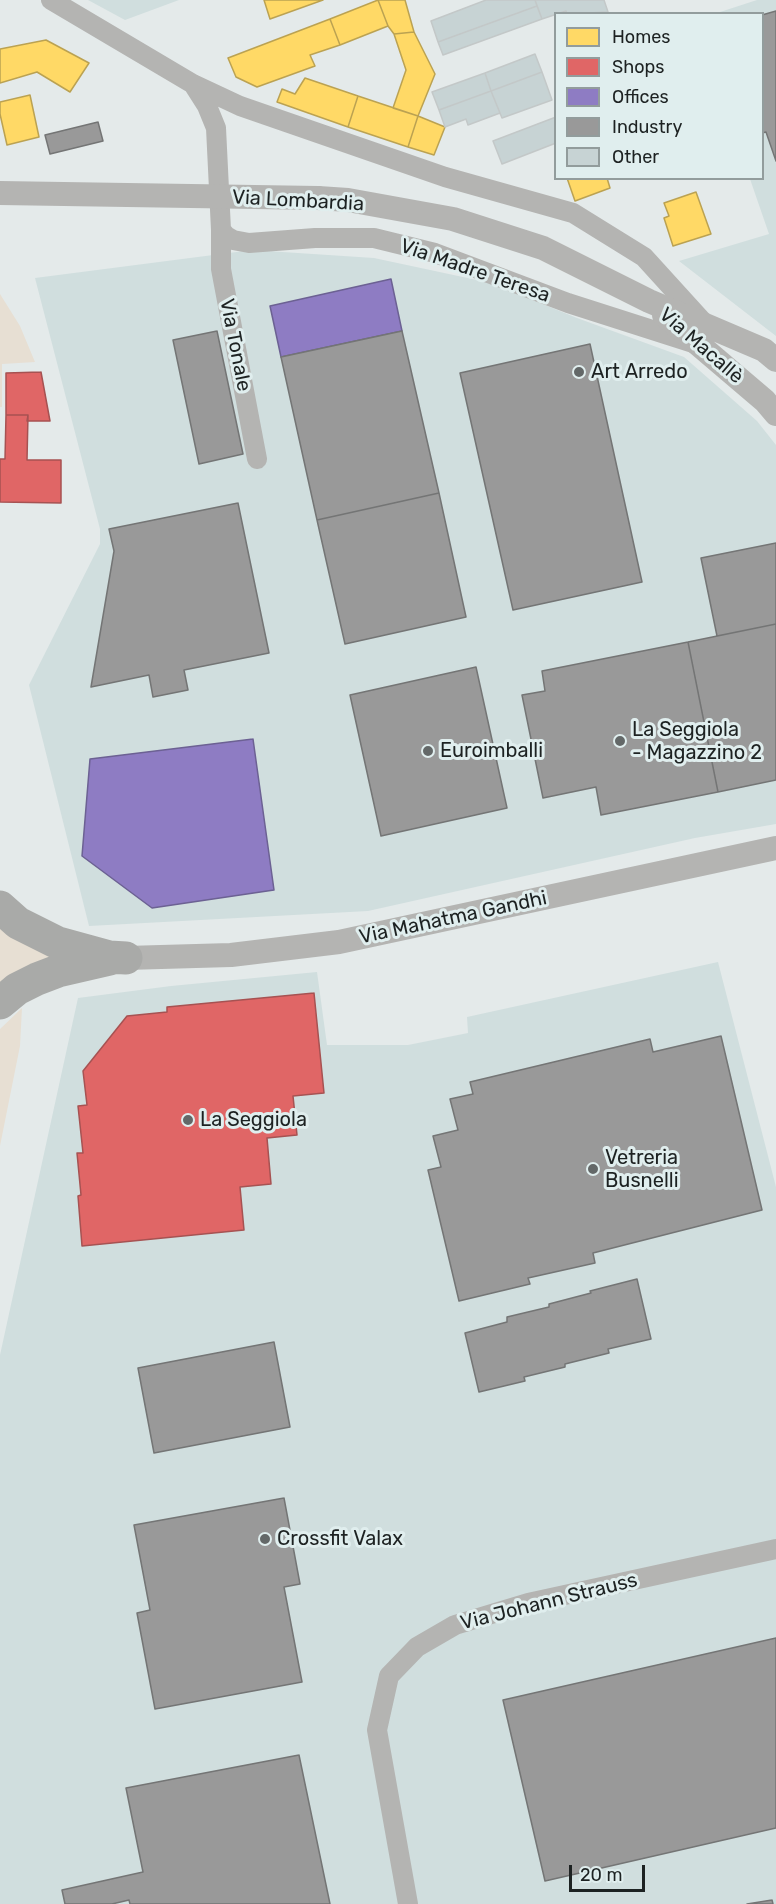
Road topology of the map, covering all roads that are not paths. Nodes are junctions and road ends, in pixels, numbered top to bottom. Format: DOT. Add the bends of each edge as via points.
graph roads {
  1 [pos="51,0"];
  2 [pos="193,84"];
  3 [pos="0,193"];
  4 [pos="221,230"];
  5 [pos="649,301"];
  6 [pos="702,335"];
  7 [pos="776,360"];
  8 [pos="776,414"];
  9 [pos="257,459"];
  10 [pos="776,848"];
  11 [pos="0,907"];
  12 [pos="74,958"];
  13 [pos="126,958"];
  14 [pos="0,1003"];
  15 [pos="776,1549"];
  16 [pos="408,1904"];
  1 -- 2 [label="street"];
  2 -- 4 [label="street" via="216,129"];
  2 -- 6 [label="street" via="311,132 445,177 573,213 644,257"];
  3 -- 5 [label="street, Via Lombardia, bridge" via="348,200 453,219 543,248"];
  4 -- 6 [label="street, Via Madre Teresa" via="241,242 374,238 435,253 568,303"];
  4 -- 9 [label="street, Via Tonale" via="221,269"];
  5 -- 6 [label="street, Via Macallè"];
  6 -- 7 [label="street, Via Macallè" via="764,350"];
  6 -- 8 [label="street, Via Macallè"];
  10 -- 13 [label="street, Via Mahatma Gandhi" via="339,942 231,955"];
  11 -- 12 [label="highway"];
  12 -- 13 [label="highway"];
  12 -- 14 [label="highway"];
  15 -- 16 [label="street, Via Johann Strauss" via="528,1604 455,1626 417,1647 388,1676 377,1730"];
}
